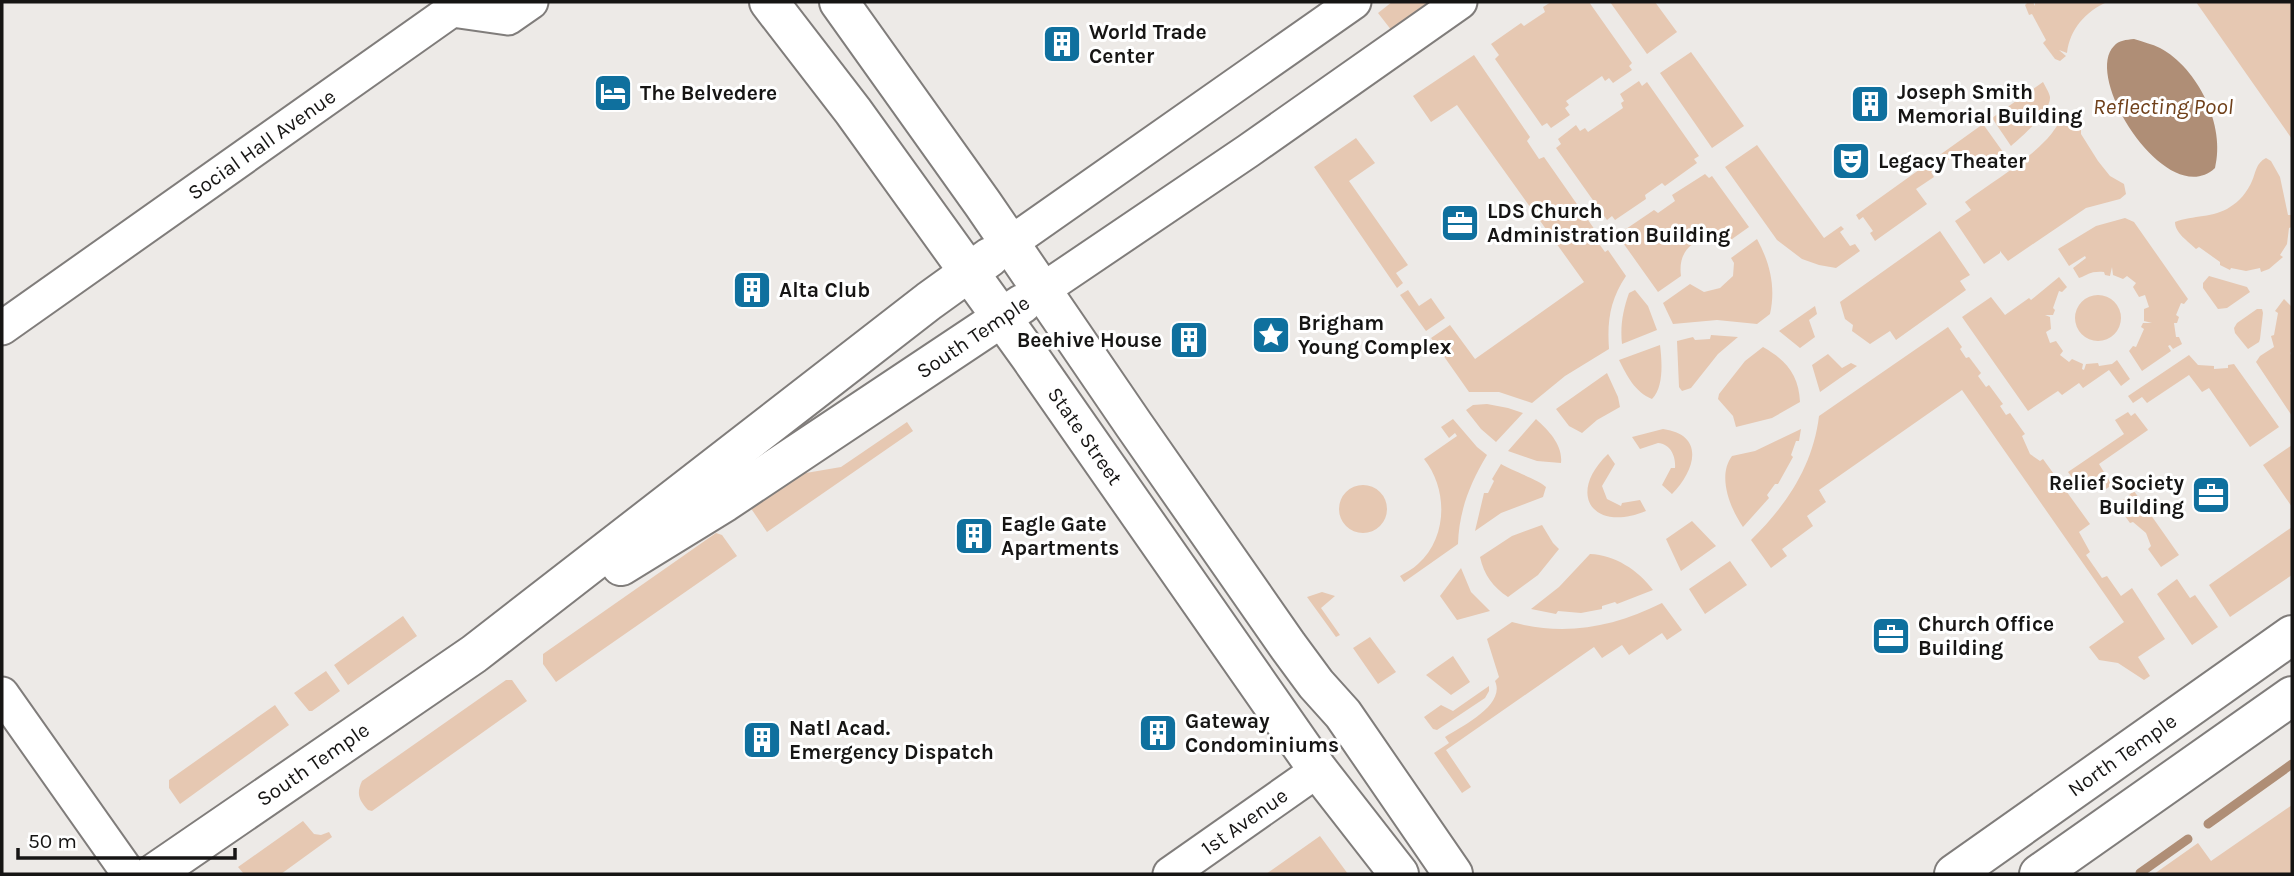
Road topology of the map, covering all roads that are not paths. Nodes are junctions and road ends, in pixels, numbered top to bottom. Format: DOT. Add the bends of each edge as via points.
graph roads {
  1 [pos="531,2"];
  2 [pos="768,2"];
  3 [pos="839,2"];
  4 [pos="1354,2"];
  5 [pos="1460,2"];
  6 [pos="1009,244"];
  7 [pos="968,272"];
  8 [pos="1041,291"];
  9 [pos="1002,318"];
  10 [pos="2,328"];
  11 [pos="2292,635"];
  12 [pos="474,654"];
  13 [pos="2,694"];
  14 [pos="2292,696"];
  15 [pos="1318,770"];
  16 [pos="130,874"];
  17 [pos="153,874"];
  18 [pos="1170,874"];
  19 [pos="1399,874"];
  20 [pos="1453,874"];
  21 [pos="1954,874"];
  22 [pos="2039,874"];
  1 -- 10 [label="street, Social Hall Avenue" via="508,18 452,10"];
  2 -- 7 [label="main road, State Street"];
  3 -- 6 [label="main road"];
  4 -- 6 [label="street, South Temple"];
  5 -- 8 [label="street, South Temple"];
  6 -- 7 [label="main road, South Temple"];
  6 -- 8 [label="main road"];
  7 -- 9 [label="main road, State Street"];
  7 -- 12 [label="main road, South Temple"];
  8 -- 9 [label="main road, South Temple"];
  8 -- 20 [label="main road"];
  9 -- 12 [label="main road, South Temple" via="705,515"];
  9 -- 15 [label="main road, State Street"];
  11 -- 21 [label="main road, North Temple"];
  12 -- 17 [label="main road, South Temple"];
  13 -- 16 [label="street"];
  14 -- 22 [label="main road"];
  15 -- 18 [label="street, 1st Avenue"];
  15 -- 19 [label="main road, State Street"];
}
